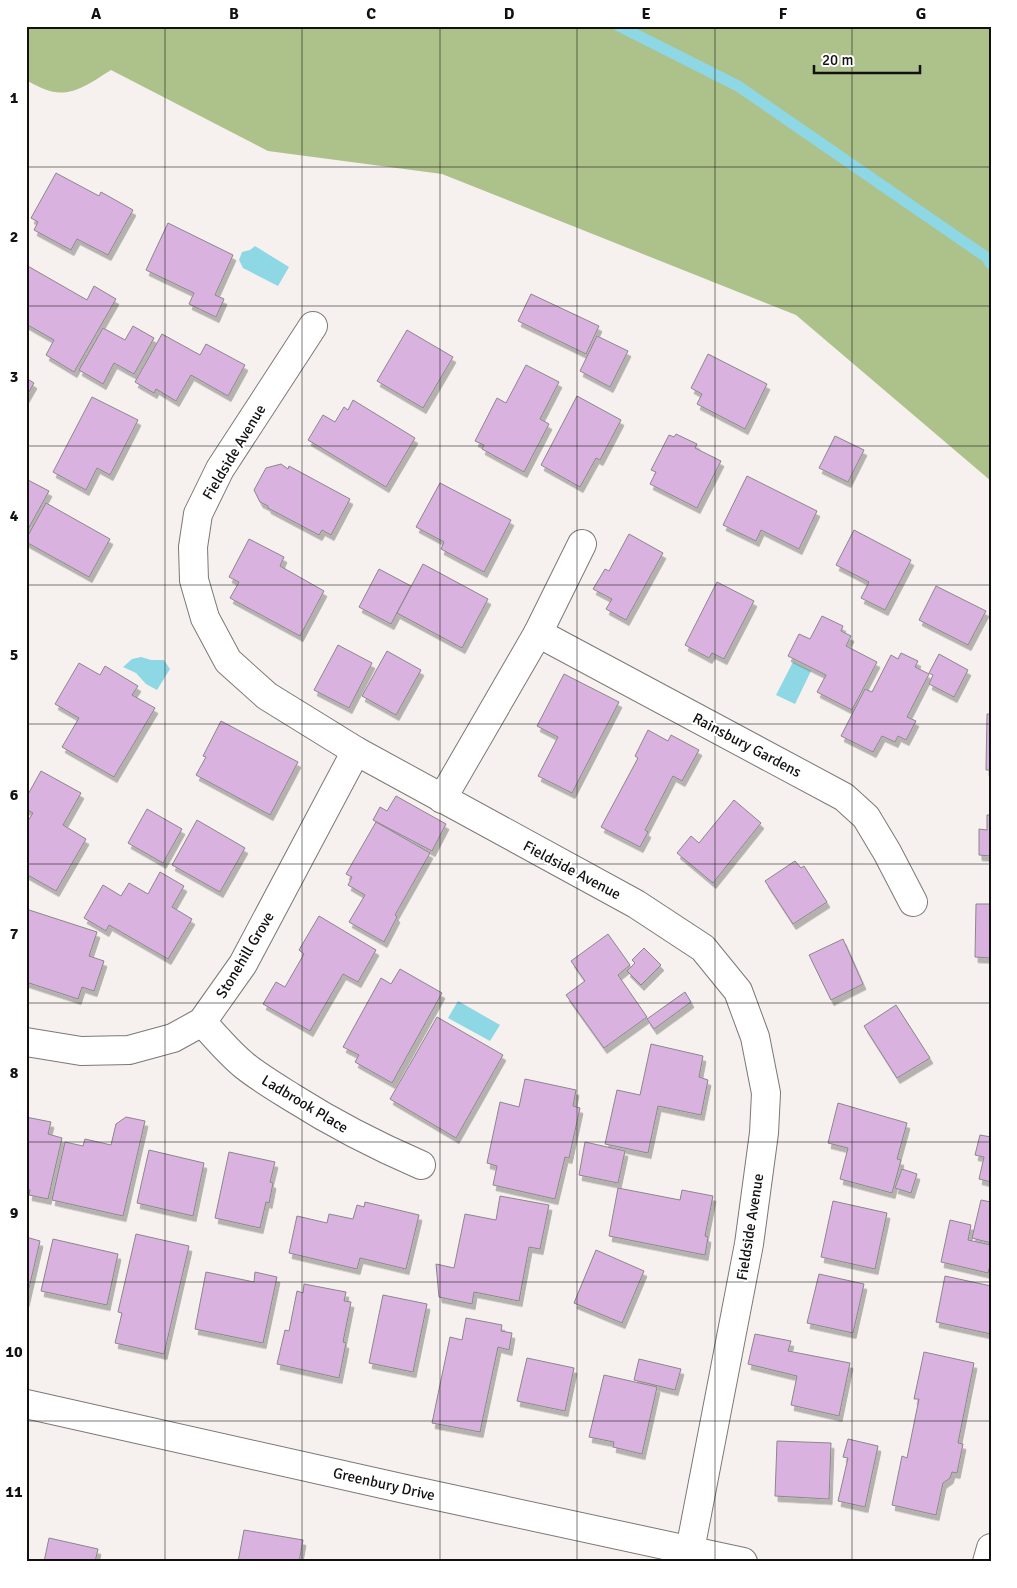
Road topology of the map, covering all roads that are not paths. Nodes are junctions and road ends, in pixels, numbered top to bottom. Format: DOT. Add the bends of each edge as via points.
graph roads {
  1 [pos="313,326"];
  2 [pos="582,544"];
  3 [pos="538,634"];
  4 [pos="356,751"];
  5 [pos="442,799"];
  6 [pos="912,902"];
  7 [pos="202,1022"];
  8 [pos="26,1042"];
  9 [pos="421,1165"];
  10 [pos="26,1404"];
  11 [pos="991,1548"];
  12 [pos="687,1556"];
  13 [pos="743,1562"];
  14 [pos="987,1562"];
  1 -- 4 [label="street, Fieldside Avenue" via="220,469 198,514 193,547 194,580 205,618 228,662 267,696"];
  2 -- 3 [label="street"];
  3 -- 5 [label="street"];
  3 -- 6 [label="street, Rainsbury Gardens" via="844,797 866,817"];
  4 -- 5 [label="street, Fieldside Avenue"];
  4 -- 7 [label="street, Stonehill Grove" via="243,964"];
  5 -- 12 [label="street, Fieldside Avenue" via="636,904 703,948 738,990 755,1037 766,1093 764,1133 749,1244"];
  7 -- 8 [label="street, Stonehill Grove" via="173,1038 129,1050 81,1051"];
  7 -- 9 [label="street, Ladbrook Place" via="229,1052 272,1085 378,1146"];
  10 -- 12 [label="street, Greenbury Drive"];
  11 -- 14 [label="street"];
  12 -- 13 [label="street, Greenbury Drive"];
}
